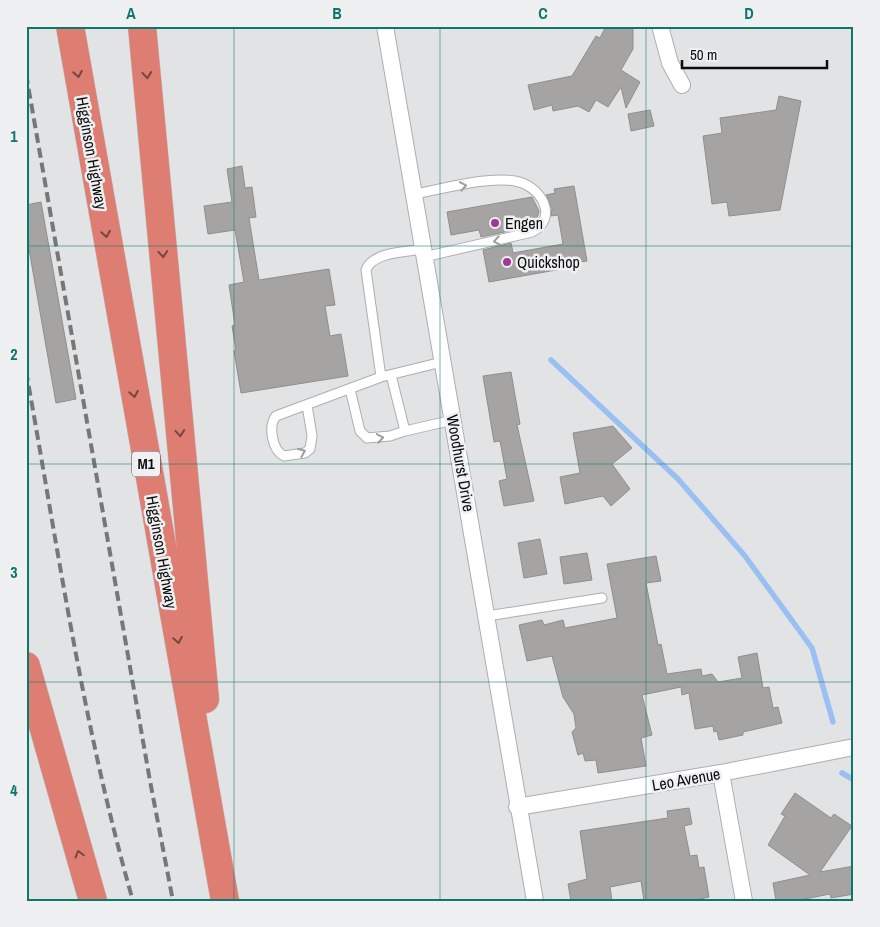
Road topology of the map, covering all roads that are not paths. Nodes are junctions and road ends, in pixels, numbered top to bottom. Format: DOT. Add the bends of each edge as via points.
graph roads {
  1 [pos="70,26"];
  2 [pos="142,26"];
  3 [pos="385,26"];
  4 [pos="660,26"];
  5 [pos="682,85"];
  6 [pos="414,194"];
  7 [pos="423,253"];
  8 [pos="442,362"];
  9 [pos="391,375"];
  10 [pos="381,377"];
  11 [pos="350,389"];
  12 [pos="307,405"];
  13 [pos="453,420"];
  14 [pos="405,431"];
  15 [pos="602,598"];
  16 [pos="487,616"];
  17 [pos="27,668"];
  18 [pos="854,747"];
  19 [pos="721,773"];
  20 [pos="517,808"];
  21 [pos="220,866"];
  22 [pos="93,901"];
  23 [pos="225,901"];
  24 [pos="535,901"];
  25 [pos="744,901"];
  1 -- 21 [label="highway, Higginson Highway / M1, one-way"];
  2 -- 21 [label="highway, one-way"];
  3 -- 6 [label="street, Woodhurst Drive"];
  4 -- 5 [label="street" via="670,63"];
  6 -- 7 [label="street, Woodhurst Drive"];
  6 -- 7 [label="lane, one-way" via="514,180 533,189 542,200 546,214 544,224 532,232"];
  7 -- 8 [label="street, Woodhurst Drive"];
  7 -- 10 [label="lane" via="378,258 366,270"];
  8 -- 9 [label="lane"];
  8 -- 13 [label="street, Woodhurst Drive"];
  9 -- 10 [label="lane"];
  9 -- 14 [label="lane"];
  10 -- 11 [label="lane"];
  11 -- 12 [label="lane"];
  11 -- 14 [label="lane, one-way" via="360,431 367,438"];
  12 -- 12 [label="lane, one-way" via="280,414 273,421 276,450 280,454 290,456 310,449 312,436"];
  13 -- 14 [label="lane"];
  13 -- 16 [label="street, Woodhurst Drive"];
  15 -- 16 [label="lane"];
  16 -- 20 [label="street, Woodhurst Drive"];
  22 -- 17 [label="highway, one-way"];
  18 -- 19 [label="street, Leo Avenue"];
  19 -- 20 [label="street, Leo Avenue"];
  19 -- 25 [label="street"];
  20 -- 24 [label="street, Woodhurst Drive"];
  21 -- 23 [label="highway, Higginson Highway / M1"];
}
